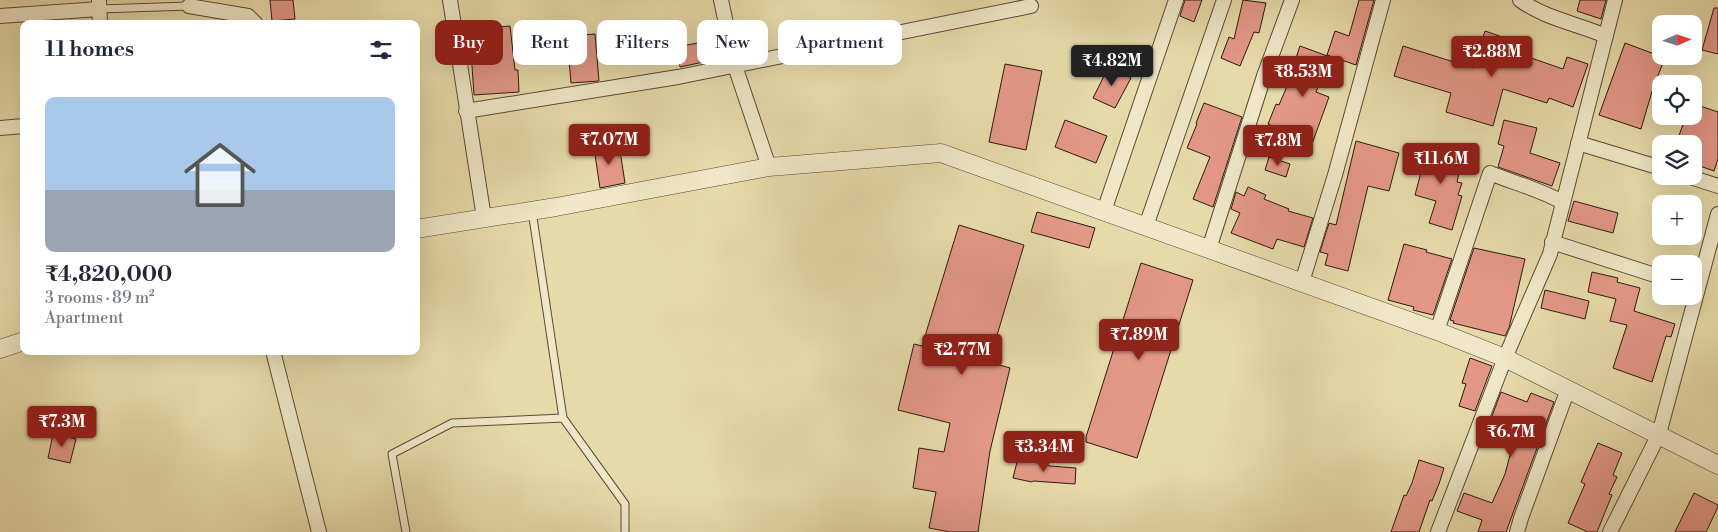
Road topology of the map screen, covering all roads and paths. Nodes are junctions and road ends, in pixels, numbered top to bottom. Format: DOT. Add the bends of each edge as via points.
graph roads {
  1 [pos="450,0"];
  2 [pos="721,0"];
  3 [pos="1176,0"];
  4 [pos="1224,0"];
  5 [pos="1292,0"];
  6 [pos="1383,0"];
  7 [pos="1520,0"];
  8 [pos="1615,0"];
  9 [pos="99,5"];
  10 [pos="189,6"];
  11 [pos="1031,6"];
  12 [pos="0,16"];
  13 [pos="100,20"];
  14 [pos="252,20"];
  15 [pos="1606,36"];
  16 [pos="735,66"];
  17 [pos="466,111"];
  18 [pos="20,126"];
  19 [pos="0,128"];
  20 [pos="1578,142"];
  21 [pos="1652,165"];
  22 [pos="769,167"];
  23 [pos="1702,181"];
  24 [pos="1718,186"];
  25 [pos="1562,202"];
  26 [pos="532,211"];
  27 [pos="1104,211"];
  28 [pos="1718,214"];
  29 [pos="484,218"];
  30 [pos="1146,226"];
  31 [pos="420,228"];
  32 [pos="1552,242"];
  33 [pos="1209,248"];
  34 [pos="1702,268"];
  35 [pos="1652,274"];
  36 [pos="1302,282"];
  37 [pos="1692,305"];
  38 [pos="1438,331"];
  39 [pos="20,342"];
  40 [pos="0,349"];
  41 [pos="274,355"];
  42 [pos="1506,358"];
  43 [pos="1568,389"];
  44 [pos="564,418"];
  45 [pos="1658,434"];
  46 [pos="1718,465"];
  47 [pos="319,532"];
  48 [pos="406,532"];
  49 [pos="625,532"];
  50 [pos="1438,532"];
  51 [pos="1517,532"];
  52 [pos="1610,532"];
  1 -- 17 [label="street"];
  2 -- 16 [label="street"];
  3 -- 27 [label="street"];
  4 -- 30 [label="street"];
  5 -- 33 [label="street"];
  6 -- 36 [label="street"];
  7 -- 15 [label="street" via="1533,9"];
  8 -- 15 [label="street"];
  9 -- 10 [label="lane"];
  9 -- 12 [label="street"];
  9 -- 13 [label="street"];
  10 -- 14 [label="street" via="248,16"];
  11 -- 16 [label="street"];
  15 -- 20 [label="street"];
  16 -- 17 [label="street"];
  16 -- 22 [label="street"];
  17 -- 29 [label="street"];
  18 -- 19 [label="street"];
  20 -- 21 [label="street"];
  20 -- 25 [label="street"];
  22 -- 26 [label="street"];
  22 -- 27 [label="street" via="941,153"];
  23 -- 24 [label="street"];
  25 -- 32 [label="street"];
  25 -- 38 [label="street" via="1545,192 1490,173"];
  26 -- 29 [label="street"];
  26 -- 44 [label="lane"];
  27 -- 30 [label="street"];
  28 -- 34 [label="street"];
  29 -- 31 [label="street"];
  30 -- 33 [label="street"];
  32 -- 35 [label="street"];
  32 -- 42 [label="street" via="1550,254"];
  33 -- 36 [label="street"];
  36 -- 38 [label="street"];
  37 -- 45 [label="street"];
  38 -- 42 [label="street"];
  39 -- 40 [label="street"];
  41 -- 47 [label="street"];
  42 -- 43 [label="street"];
  42 -- 50 [label="street"];
  43 -- 45 [label="street"];
  43 -- 51 [label="street"];
  44 -- 48 [label="lane" via="452,423 392,454"];
  44 -- 49 [label="lane" via="625,504"];
  45 -- 46 [label="street"];
  45 -- 52 [label="street"];
}
